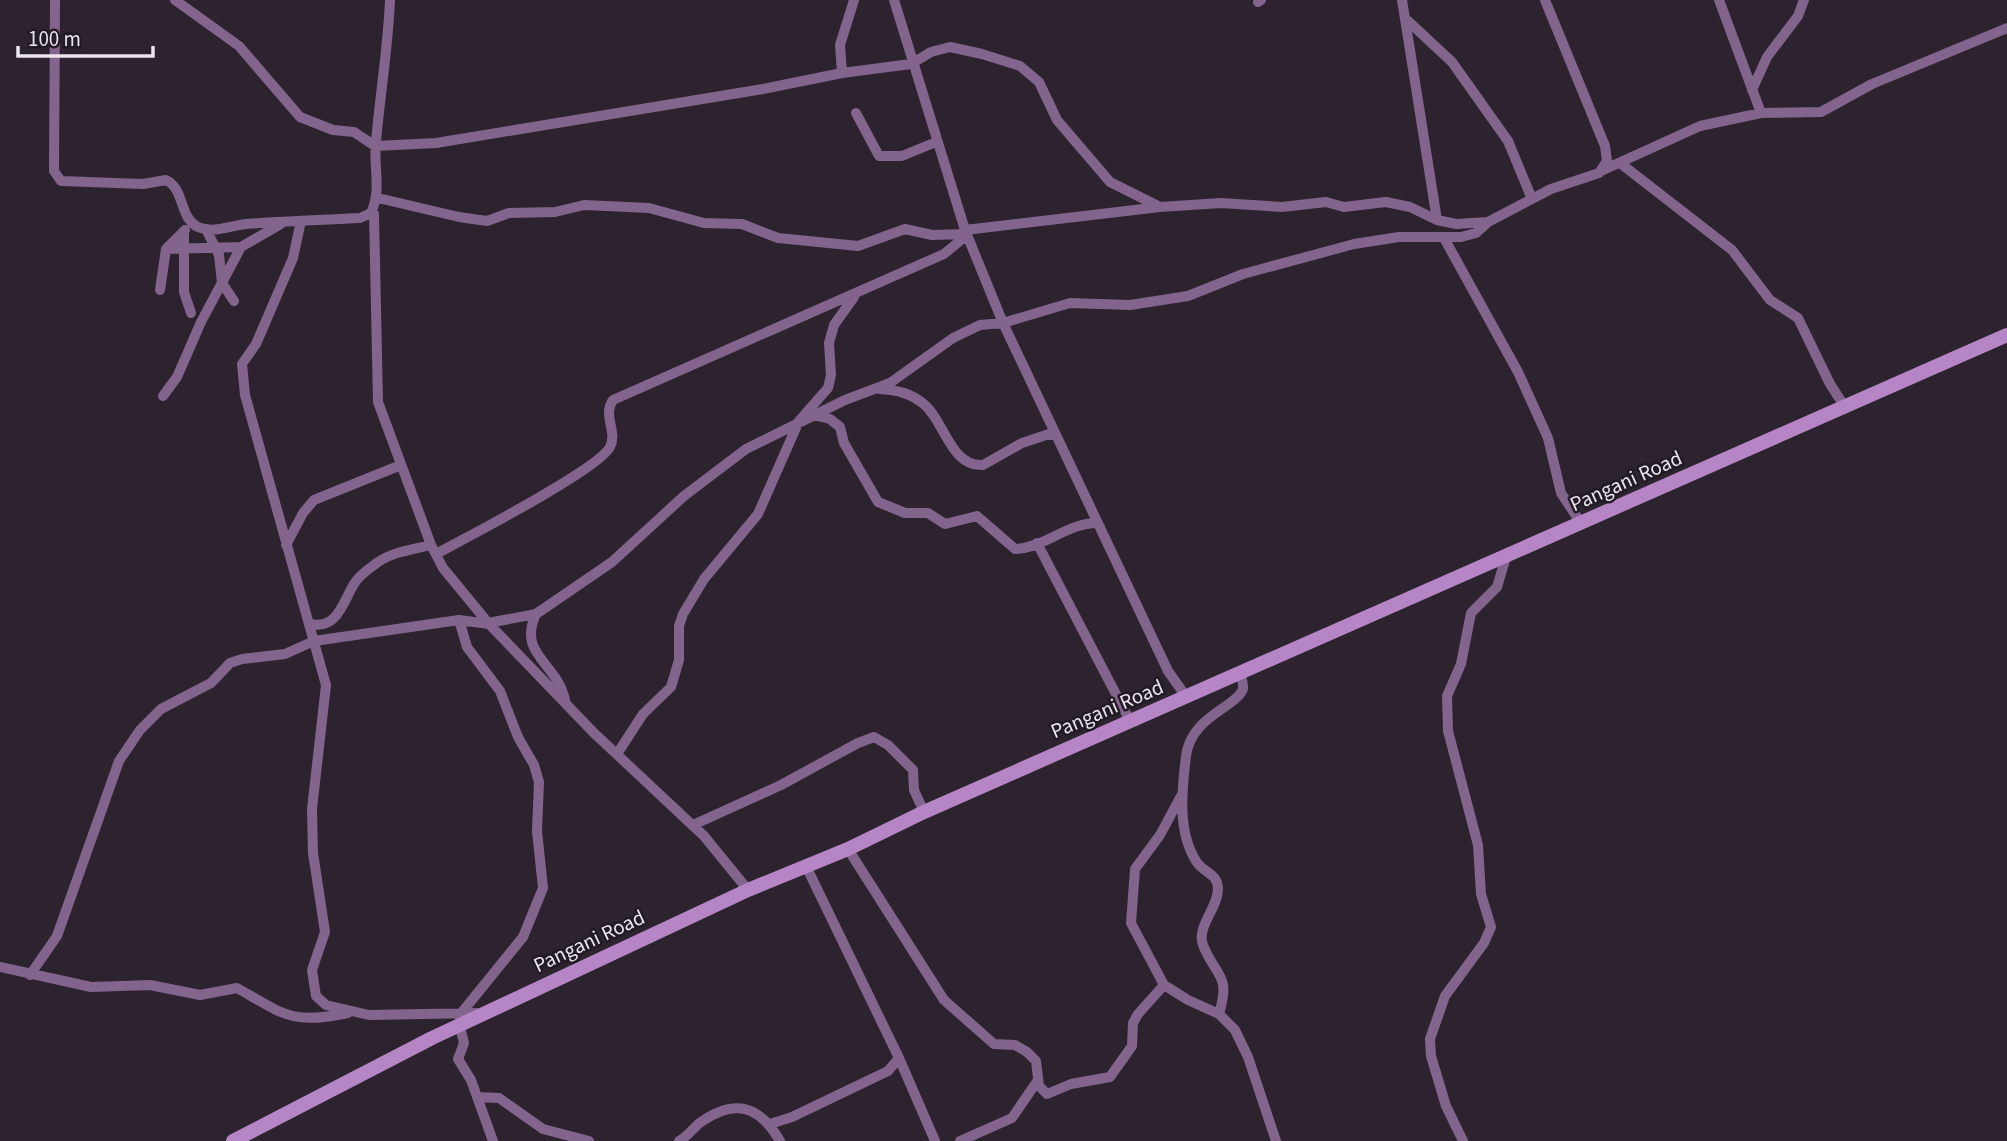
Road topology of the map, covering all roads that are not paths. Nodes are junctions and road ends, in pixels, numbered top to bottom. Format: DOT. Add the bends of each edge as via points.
graph roads {
  1 [pos="55,0"];
  2 [pos="175,0"];
  3 [pos="390,0"];
  4 [pos="854,0"];
  5 [pos="894,0"];
  6 [pos="1402,0"];
  7 [pos="1545,0"];
  8 [pos="1719,0"];
  9 [pos="1804,0"];
  10 [pos="1408,21"];
  11 [pos="2007,27"];
  12 [pos="911,64"];
  13 [pos="842,72"];
  14 [pos="1752,90"];
  15 [pos="856,113"];
  16 [pos="1761,113"];
  17 [pos="936,142"];
  18 [pos="375,146"];
  19 [pos="1620,163"];
  20 [pos="1598,173"];
  21 [pos="378,198"];
  22 [pos="1532,199"];
  23 [pos="1160,207"];
  24 [pos="371,212"];
  25 [pos="1437,220"];
  26 [pos="301,221"];
  27 [pos="1488,222"];
  28 [pos="283,223"];
  29 [pos="188,227"];
  30 [pos="206,229"];
  31 [pos="967,233"];
  32 [pos="1444,238"];
  33 [pos="241,247"];
  34 [pos="186,248"];
  35 [pos="166,249"];
  36 [pos="217,249"];
  37 [pos="222,283"];
  38 [pos="160,290"];
  39 [pos="855,295"];
  40 [pos="234,302"];
  41 [pos="191,313"];
  42 [pos="1003,323"];
  43 [pos="2007,335"];
  44 [pos="879,389"];
  45 [pos="163,396"];
  46 [pos="1845,407"];
  47 [pos="813,415"];
  48 [pos="799,421"];
  49 [pos="1056,436"];
  50 [pos="401,465"];
  51 [pos="1581,523"];
  52 [pos="1100,528"];
  53 [pos="1037,543"];
  54 [pos="286,545"];
  55 [pos="433,550"];
  56 [pos="1506,557"];
  57 [pos="536,614"];
  58 [pos="459,620"];
  59 [pos="489,624"];
  60 [pos="310,625"];
  61 [pos="314,641"];
  62 [pos="1240,673"];
  63 [pos="1188,698"];
  64 [pos="566,702"];
  65 [pos="1130,721"];
  66 [pos="617,754"];
  67 [pos="1181,796"];
  68 [pos="924,812"];
  69 [pos="693,825"];
  70 [pos="848,849"];
  71 [pos="806,866"];
  72 [pos="748,890"];
  73 [pos="0,967"];
  74 [pos="30,975"];
  75 [pos="1164,985"];
  76 [pos="353,1012"];
  77 [pos="1219,1014"];
  78 [pos="459,1021"];
  79 [pos="899,1058"];
  80 [pos="1038,1080"];
  81 [pos="477,1097"];
  82 [pos="770,1124"];
  83 [pos="233,1141"];
  84 [pos="493,1141"];
  85 [pos="589,1141"];
  86 [pos="679,1141"];
  87 [pos="780,1141"];
  88 [pos="935,1141"];
  89 [pos="960,1141"];
  90 [pos="1276,1141"];
  91 [pos="1463,1141"];
  1 -- 29 [label="street" via="56,176 68,182 143,184 166,180 175,187"];
  2 -- 18 [label="street" via="239,46 300,117 333,130 354,132"];
  3 -- 18 [label="street"];
  4 -- 13 [label="street" via="840,45"];
  5 -- 12 [label="street"];
  6 -- 10 [label="street"];
  7 -- 20 [label="street" via="1608,155"];
  8 -- 14 [label="street"];
  9 -- 14 [label="street" via="1798,16 1767,57"];
  10 -- 22 [label="street" via="1452,62 1508,141"];
  10 -- 25 [label="street" via="1411,74"];
  11 -- 16 [label="street" via="1872,84 1821,112"];
  12 -- 13 [label="street"];
  12 -- 17 [label="street"];
  12 -- 23 [label="street" via="950,47 1020,66 1039,82 1057,120 1110,182"];
  13 -- 18 [label="street" via="436,143"];
  14 -- 16 [label="street"];
  15 -- 17 [label="street" via="879,156 902,156"];
  16 -- 19 [label="street" via="1700,126"];
  17 -- 31 [label="street"];
  18 -- 21 [label="street"];
  19 -- 20 [label="street"];
  19 -- 46 [label="street" via="1732,250 1770,300 1798,318"];
  20 -- 22 [label="street"];
  21 -- 24 [label="street"];
  21 -- 31 [label="street" via="487,221 584,205 649,208 704,223 741,224 778,238 858,246 905,229 932,235"];
  22 -- 27 [label="street"];
  23 -- 25 [label="street" via="1221,203 1282,207 1326,202 1344,207 1386,202"];
  23 -- 31 [label="street" via="989,225"];
  24 -- 26 [label="street" via="360,218"];
  24 -- 50 [label="street" via="378,402"];
  25 -- 27 [label="street"];
  26 -- 28 [label="street"];
  26 -- 54 [label="street" via="293,258 256,344 242,364 244,395"];
  27 -- 32 [label="street" via="1476,233"];
  28 -- 30 [label="street"];
  28 -- 33 [label="street"];
  29 -- 30 [label="street"];
  29 -- 34 [label="street"];
  29 -- 35 [label="street"];
  30 -- 36 [label="street"];
  31 -- 39 [label="street" via="944,254"];
  31 -- 42 [label="street"];
  32 -- 42 [label="street" via="1399,237 1354,244 1243,274 1188,296 1130,305 1070,303"];
  32 -- 51 [label="street" via="1518,372 1548,438 1560,493"];
  33 -- 36 [label="street"];
  33 -- 37 [label="street"];
  34 -- 35 [label="street"];
  34 -- 36 [label="street"];
  34 -- 41 [label="street" via="184,292"];
  35 -- 38 [label="street"];
  36 -- 37 [label="street"];
  37 -- 40 [label="street"];
  37 -- 45 [label="street" via="177,377"];
  39 -- 48 [label="street" via="834,326 828,388"];
  39 -- 55 [label="street" via="614,400 608,414 612,441 605,453 556,486"];
  42 -- 44 [label="street" via="966,331"];
  42 -- 49 [label="street"];
  43 -- 46 [label="main road, Pangani Road"];
  44 -- 47 [label="street"];
  44 -- 49 [label="street" via="901,391 925,405 958,456 974,465 983,465 1038,437"];
  46 -- 51 [label="main road, Pangani Road"];
  47 -- 48 [label="street"];
  47 -- 53 [label="street" via="840,427 849,452 882,505 905,513 928,513 945,524 977,516 1011,548"];
  48 -- 57 [label="street" via="736,456 612,562"];
  48 -- 66 [label="street" via="758,514 704,579 683,614 679,660 671,687 643,714"];
  49 -- 52 [label="street"];
  50 -- 54 [label="street" via="314,500"];
  50 -- 55 [label="street"];
  51 -- 56 [label="main road, Pangani Road"];
  52 -- 53 [label="street" via="1089,523"];
  52 -- 63 [label="street" via="1168,671"];
  53 -- 65 [label="street"];
  54 -- 60 [label="street"];
  55 -- 59 [label="street" via="449,578"];
  55 -- 60 [label="street" via="381,559 355,582 328,624"];
  56 -- 62 [label="main road, Pangani Road"];
  56 -- 91 [label="street" via="1497,587 1471,613 1461,664 1447,696 1448,731 1479,845 1481,894 1491,927 1445,996 1430,1039 1446,1106"];
  57 -- 59 [label="street"];
  57 -- 64 [label="street" via="529,634 531,645 562,684"];
  58 -- 59 [label="street"];
  58 -- 61 [label="street"];
  58 -- 78 [label="street" via="467,647 500,691 537,774 537,841 543,888 523,937"];
  59 -- 64 [label="street"];
  60 -- 61 [label="street"];
  61 -- 74 [label="street" via="285,654 230,663 211,683 147,721 119,761 57,936"];
  61 -- 76 [label="street" via="326,685 312,809 325,939 312,978 320,1001"];
  62 -- 63 [label="main road, Pangani Road"];
  62 -- 67 [label="street" via="1243,685 1239,695 1212,713 1190,739"];
  63 -- 65 [label="main road, Pangani Road"];
  64 -- 66 [label="street"];
  65 -- 68 [label="main road, Pangani Road"];
  66 -- 69 [label="street"];
  67 -- 75 [label="street" via="1132,879 1130,923"];
  67 -- 77 [label="street" via="1195,860 1212,874 1218,889 1202,936 1223,981"];
  68 -- 69 [label="street" via="914,790 913,771 874,737"];
  68 -- 70 [label="main road, Pangani Road"];
  69 -- 72 [label="street"];
  70 -- 71 [label="main road, Pangani Road"];
  70 -- 80 [label="street" via="944,1000 994,1044 1015,1045 1027,1052 1037,1065"];
  71 -- 72 [label="main road, Pangani Road"];
  71 -- 79 [label="street"];
  72 -- 78 [label="main road, Pangani Road"];
  73 -- 74 [label="street"];
  74 -- 76 [label="street" via="91,987 150,985 200,995 237,988 271,1009 303,1020"];
  75 -- 77 [label="street"];
  75 -- 80 [label="street" via="1138,1014 1132,1046 1110,1077 1047,1094"];
  76 -- 78 [label="street"];
  77 -- 90 [label="street" via="1243,1043"];
  78 -- 81 [label="street" via="464,1040 458,1059"];
  78 -- 83 [label="main road, Pangani Road"];
  79 -- 82 [label="street" via="888,1070"];
  79 -- 88 [label="street"];
  80 -- 89 [label="street" via="1012,1118"];
  81 -- 84 [label="street"];
  81 -- 85 [label="street" via="499,1098 543,1129"];
  82 -- 86 [label="street" via="753,1111 724,1110"];
  82 -- 87 [label="street"];
}
